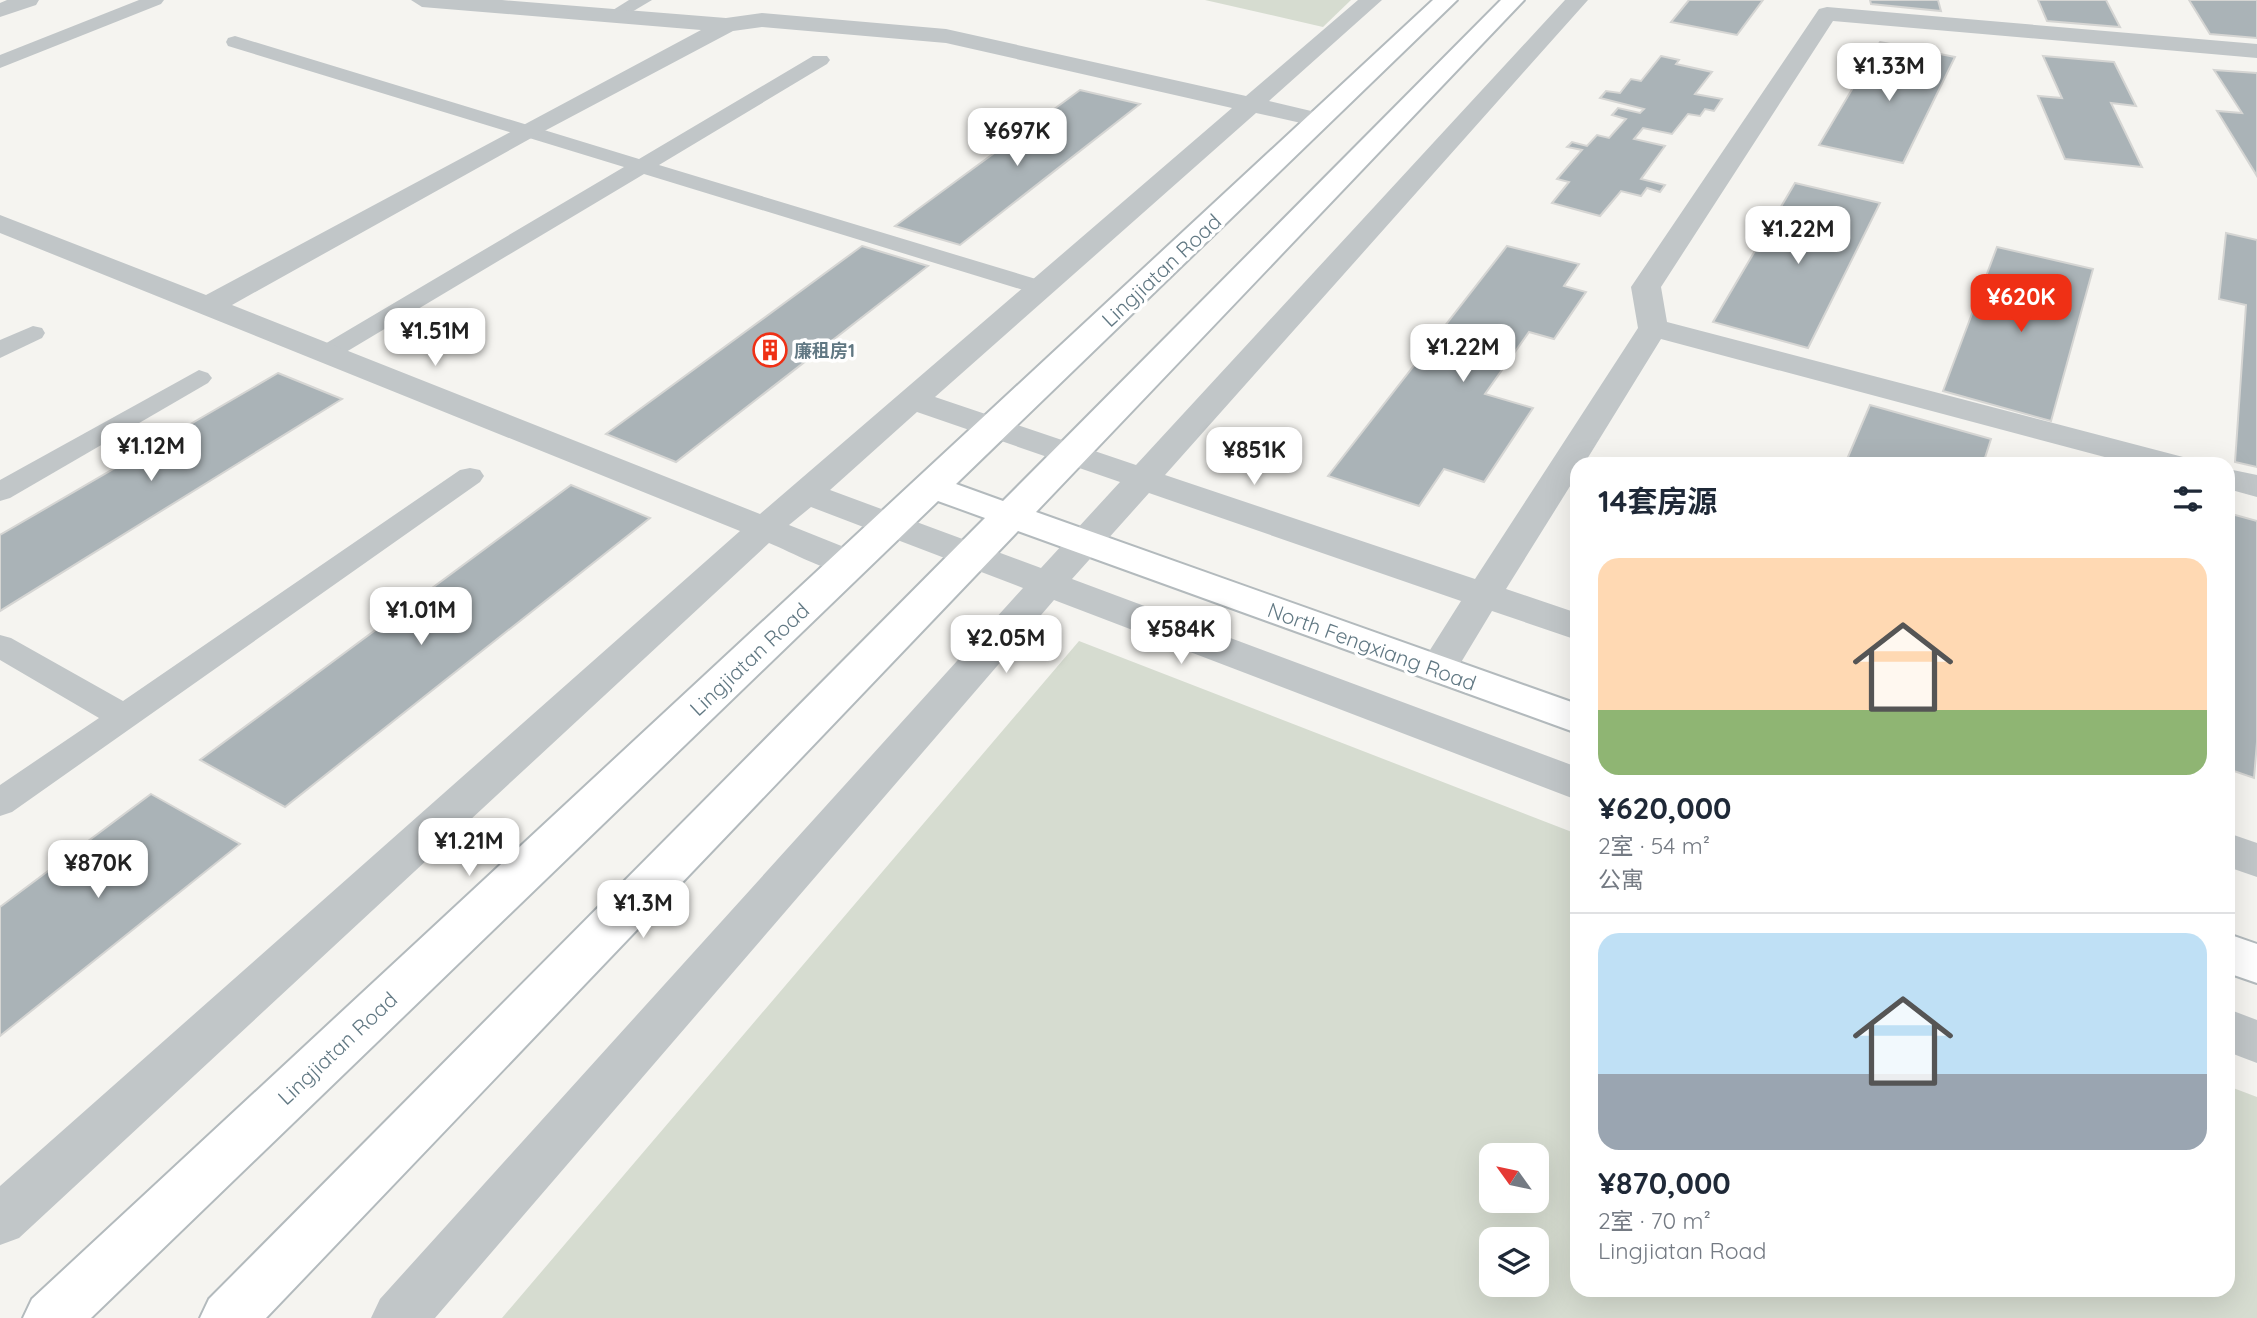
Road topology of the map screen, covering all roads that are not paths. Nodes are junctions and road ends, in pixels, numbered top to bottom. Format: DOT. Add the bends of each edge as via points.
graph roads {
  1 [pos="28,0"];
  2 [pos="155,0"];
  3 [pos="422,0"];
  4 [pos="643,0"];
  5 [pos="772,0"];
  6 [pos="1371,0"];
  7 [pos="1446,0"];
  8 [pos="1513,0"];
  9 [pos="1577,0"];
  10 [pos="1970,0"];
  11 [pos="496,2"];
  12 [pos="0,10"];
  13 [pos="614,15"];
  14 [pos="726,25"];
  15 [pos="1981,27"];
  16 [pos="235,42"];
  17 [pos="2257,51"];
  18 [pos="820,60"];
  19 [pos="0,62"];
  20 [pos="1252,104"];
  21 [pos="1319,120"];
  22 [pos="526,131"];
  23 [pos="642,166"];
  24 [pos="0,223"];
  25 [pos="1041,288"];
  26 [pos="208,306"];
  27 [pos="1653,328"];
  28 [pos="33,333"];
  29 [pos="0,350"];
  30 [pos="327,353"];
  31 [pos="199,378"];
  32 [pos="913,400"];
  33 [pos="994,427"];
  34 [pos="1070,454"];
  35 [pos="1571,457"];
  36 [pos="2144,457"];
  37 [pos="1570,458"];
  38 [pos="470,476"];
  39 [pos="1143,478"];
  40 [pos="2235,481"];
  41 [pos="2257,486"];
  42 [pos="931,487"];
  43 [pos="0,492"];
  44 [pos="807,492"];
  45 [pos="1011,515"];
  46 [pos="891,524"];
  47 [pos="765,528"];
  48 [pos="1085,542"];
  49 [pos="972,555"];
  50 [pos="851,563"];
  51 [pos="1047,584"];
  52 [pos="1483,595"];
  53 [pos="1570,625"];
  54 [pos="0,646"];
  55 [pos="1437,669"];
  56 [pos="1570,716"];
  57 [pos="124,717"];
  58 [pos="1570,781"];
  59 [pos="0,803"];
  60 [pos="2235,852"];
  61 [pos="2257,860"];
  62 [pos="2235,956"];
  63 [pos="2257,964"];
  64 [pos="2235,1034"];
  65 [pos="2257,1042"];
  66 [pos="0,1220"];
  67 [pos="51,1318"];
  68 [pos="228,1318"];
  69 [pos="399,1318"];
  1 -- 12 [label="street"];
  2 -- 19 [label="lane"];
  3 -- 11 [label="street"];
  4 -- 13 [label="lane"];
  5 -- 14 [label="street"];
  6 -- 20 [label="street"];
  7 -- 21 [label="main road, Lingjiatan Road"];
  8 -- 34 [label="main road"];
  9 -- 39 [label="street"];
  10 -- 15 [label="street"];
  11 -- 13 [label="street"];
  13 -- 14 [label="street"];
  14 -- 20 [label="street" via="762,20 946,36"];
  14 -- 22 [label="street"];
  15 -- 17 [label="street"];
  15 -- 27 [label="street" via="1827,13 1646,287"];
  16 -- 22 [label="lane"];
  18 -- 23 [label="lane"];
  20 -- 21 [label="street"];
  20 -- 25 [label="street"];
  21 -- 33 [label="main road, Lingjiatan Road"];
  22 -- 23 [label="lane"];
  22 -- 26 [label="street"];
  23 -- 25 [label="lane"];
  23 -- 30 [label="lane"];
  24 -- 26 [label="street"];
  25 -- 32 [label="street"];
  26 -- 30 [label="street"];
  27 -- 35 [label="street"];
  27 -- 36 [label="street"];
  28 -- 29 [label="lane"];
  30 -- 47 [label="street"];
  31 -- 43 [label="lane"];
  32 -- 33 [label="street"];
  32 -- 44 [label="street"];
  33 -- 34 [label="street"];
  33 -- 42 [label="main road, Lingjiatan Road"];
  34 -- 39 [label="street"];
  34 -- 45 [label="main road"];
  37 -- 52 [label="street"];
  38 -- 57 [label="lane"];
  39 -- 48 [label="street"];
  39 -- 52 [label="street"];
  40 -- 41 [label="street"];
  42 -- 45 [label="main road, North Fengxiang Road"];
  42 -- 46 [label="main road, Lingjiatan Road"];
  44 -- 46 [label="street"];
  44 -- 47 [label="street"];
  45 -- 48 [label="main road, North Fengxiang Road"];
  45 -- 49 [label="main road"];
  46 -- 49 [label="street"];
  46 -- 50 [label="main road, Lingjiatan Road"];
  47 -- 50 [label="street"];
  47 -- 66 [label="street"];
  48 -- 51 [label="street"];
  48 -- 55 [label="main road, North Fengxiang Road"];
  49 -- 51 [label="street"];
  49 -- 68 [label="main road"];
  50 -- 67 [label="main road, Lingjiatan Road"];
  51 -- 58 [label="street"];
  51 -- 69 [label="street"];
  52 -- 53 [label="street"];
  52 -- 55 [label="street"];
  54 -- 57 [label="lane"];
  55 -- 56 [label="main road, North Fengxiang Road"];
  57 -- 59 [label="lane"];
  60 -- 61 [label="street"];
  62 -- 63 [label="main road"];
  64 -- 65 [label="street"];
}
